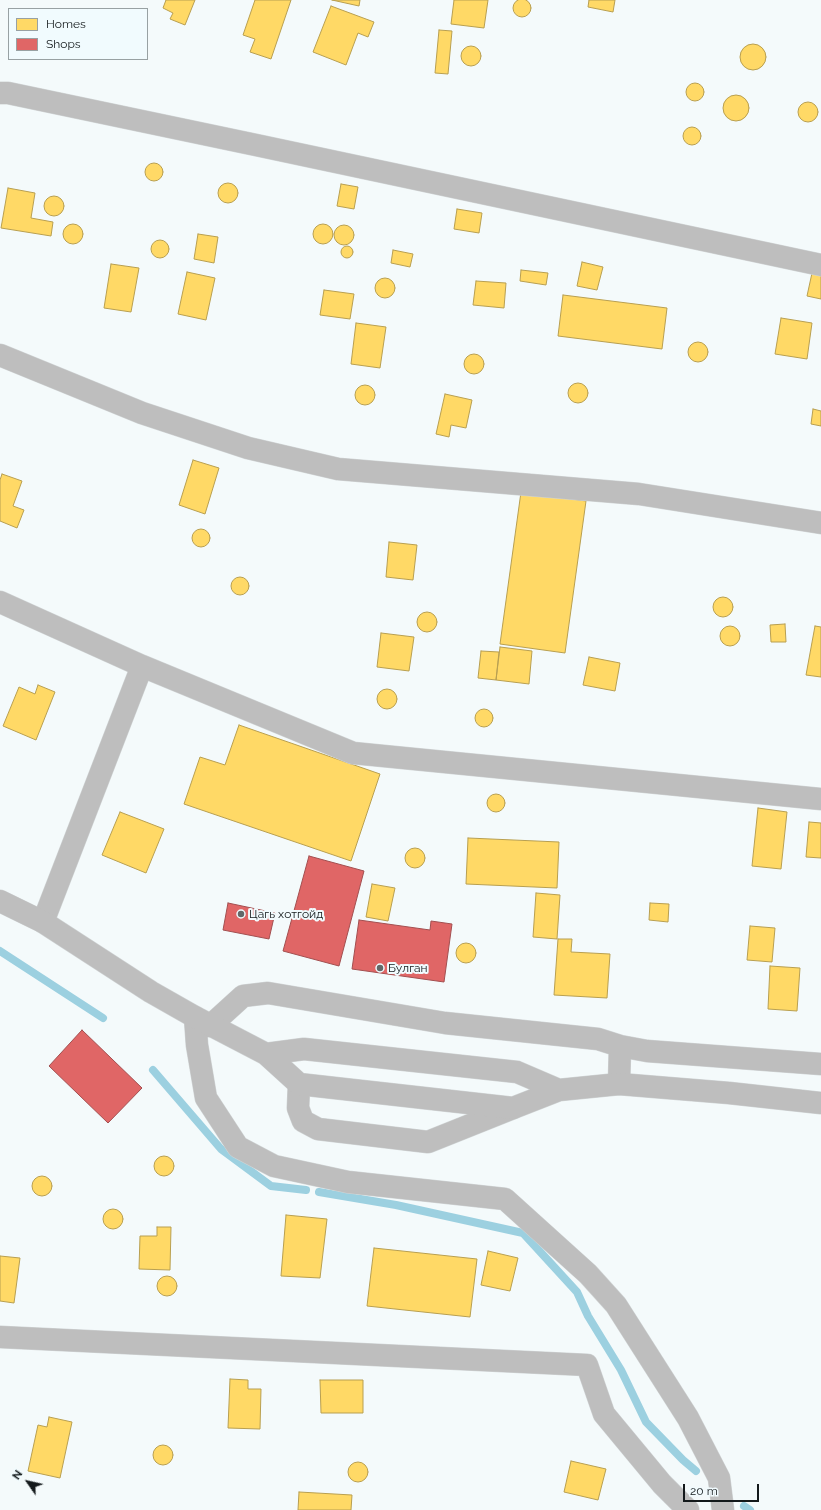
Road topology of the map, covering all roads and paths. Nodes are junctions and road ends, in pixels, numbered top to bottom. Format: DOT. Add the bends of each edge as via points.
graph roads {
  1 [pos="0,93"];
  2 [pos="821,265"];
  3 [pos="0,355"];
  4 [pos="821,522"];
  5 [pos="0,602"];
  6 [pos="142,666"];
  7 [pos="821,799"];
  8 [pos="0,901"];
  9 [pos="43,922"];
  10 [pos="203,1021"];
  11 [pos="620,1046"];
  12 [pos="266,1054"];
  13 [pos="821,1064"];
  14 [pos="299,1084"];
  15 [pos="619,1084"];
  16 [pos="559,1090"];
  17 [pos="821,1103"];
  18 [pos="513,1108"];
  19 [pos="0,1337"];
  20 [pos="688,1510"];
  21 [pos="723,1510"];
  1 -- 2 [label="street"];
  3 -- 4 [label="street" via="142,413 248,448 338,469 639,494"];
  5 -- 6 [label="street"];
  6 -- 7 [label="street" via="353,753"];
  6 -- 9 [label="street"];
  8 -- 9 [label="street"];
  9 -- 10 [label="street" via="151,992"];
  10 -- 11 [label="street" via="243,996 268,993 445,1023 598,1039"];
  10 -- 12 [label="street"];
  10 -- 21 [label="street" via="197,1044 206,1098 238,1147 274,1166 348,1182 504,1199 588,1274 616,1305 688,1418 719,1478"];
  11 -- 13 [label="street" via="646,1051"];
  11 -- 15 [label="street"];
  12 -- 14 [label="street"];
  12 -- 16 [label="street" via="304,1049 517,1072"];
  14 -- 18 [label="street"];
  14 -- 18 [label="street" via="298,1108 303,1121 318,1128 428,1142"];
  15 -- 16 [label="street"];
  15 -- 17 [label="street"];
  16 -- 18 [label="street"];
  19 -- 20 [label="street" via="588,1365 604,1414 662,1484"];
}
